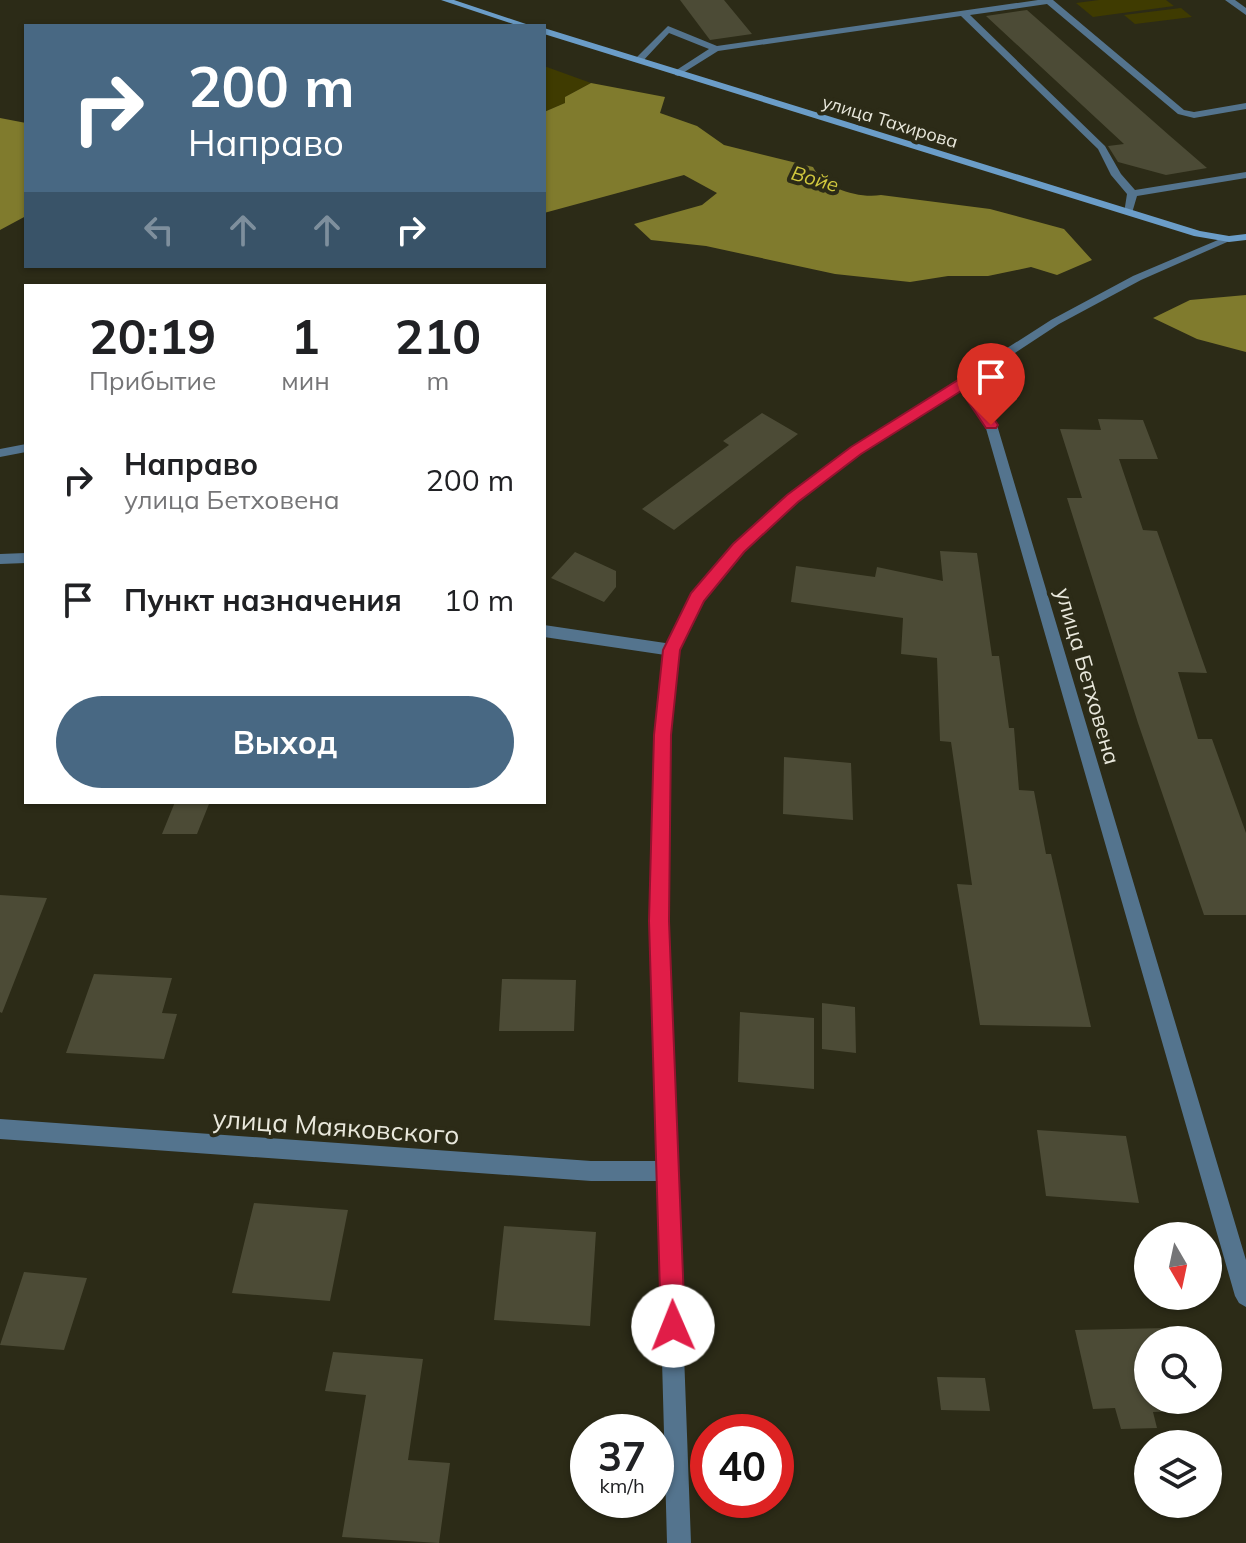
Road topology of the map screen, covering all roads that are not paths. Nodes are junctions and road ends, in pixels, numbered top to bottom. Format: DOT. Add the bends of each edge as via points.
graph roads {
  1 [pos="445,0"];
  2 [pos="1051,0"];
  3 [pos="1229,0"];
  4 [pos="1024,2"];
  5 [pos="993,4"];
  6 [pos="1246,12"];
  7 [pos="964,14"];
  8 [pos="522,24"];
  9 [pos="546,32"];
  10 [pos="716,49"];
  11 [pos="639,60"];
  12 [pos="678,73"];
  13 [pos="1246,106"];
  14 [pos="1246,175"];
  15 [pos="1132,194"];
  16 [pos="1128,211"];
  17 [pos="1246,237"];
  18 [pos="1229,239"];
  19 [pos="963,383"];
  20 [pos="24,448"];
  21 [pos="0,453"];
  22 [pos="24,558"];
  23 [pos="0,559"];
  24 [pos="546,631"];
  25 [pos="672,650"];
  26 [pos="0,1129"];
  27 [pos="669,1171"];
  28 [pos="1246,1296"];
  29 [pos="679,1543"];
  1 -- 8 [label="main road"];
  2 -- 4 [label="street"];
  2 -- 13 [label="street" via="1181,112 1194,115"];
  3 -- 6 [label="street"];
  4 -- 5 [label="street"];
  5 -- 7 [label="street"];
  7 -- 10 [label="street"];
  7 -- 15 [label="street" via="1102,148"];
  9 -- 11 [label="main road, улица Тахирова"];
  10 -- 11 [label="street" via="668,29"];
  10 -- 12 [label="street"];
  11 -- 12 [label="main road, улица Тахирова"];
  12 -- 16 [label="main road, улица Тахирова"];
  14 -- 15 [label="street"];
  15 -- 16 [label="street"];
  16 -- 18 [label="main road, улица Тахирова"];
  17 -- 18 [label="main road"];
  18 -- 19 [label="street" via="1137,278 1055,322"];
  19 -- 25 [label="street" via="856,451 739,548 697,598"];
  19 -- 28 [label="street, улица Бетховена" via="991,425"];
  20 -- 21 [label="street"];
  22 -- 23 [label="street"];
  24 -- 25 [label="street"];
  25 -- 27 [label="street" via="663,735 659,921"];
  26 -- 27 [label="street, улица Маяковского" via="591,1171"];
  27 -- 29 [label="street"];
}
